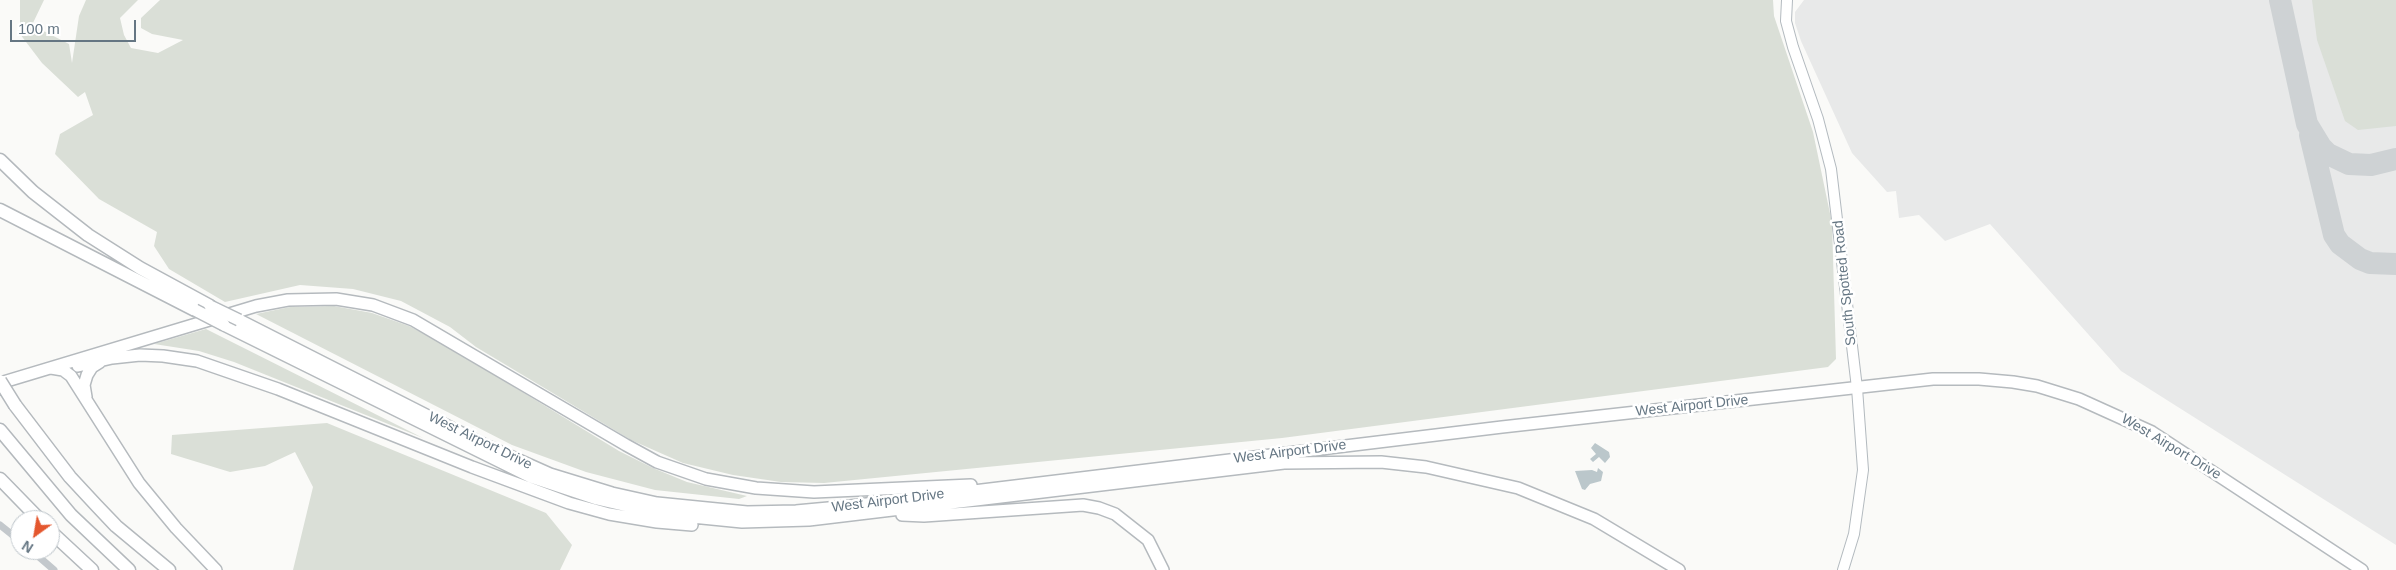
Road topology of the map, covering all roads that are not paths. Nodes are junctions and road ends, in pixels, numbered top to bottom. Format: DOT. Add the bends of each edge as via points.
graph roads {
  1 [pos="1787,0"];
  2 [pos="0,160"];
  3 [pos="0,210"];
  4 [pos="210,306"];
  5 [pos="196,310"];
  6 [pos="103,360"];
  7 [pos="50,368"];
  8 [pos="63,370"];
  9 [pos="0,382"];
  10 [pos="1857,388"];
  11 [pos="0,389"];
  12 [pos="90,405"];
  13 [pos="0,430"];
  14 [pos="0,480"];
  15 [pos="1037,483"];
  16 [pos="30,510"];
  17 [pos="863,514"];
  18 [pos="781,522"];
  19 [pos="0,525"];
  20 [pos="10,533"];
  21 [pos="60,540"];
  22 [pos="42,560"];
  23 [pos="54,570"];
  24 [pos="92,570"];
  25 [pos="129,570"];
  26 [pos="169,570"];
  27 [pos="216,570"];
  28 [pos="1163,570"];
  29 [pos="1679,570"];
  30 [pos="1843,570"];
  31 [pos="2362,570"];
  1 -- 10 [label="main road, South Spotted Road" via="1786,21 1831,169"];
  2 -- 4 [label="highway" via="33,192 88,235"];
  3 -- 5 [label="highway"];
  4 -- 15 [label="main road, West Airport Drive, bridge" via="522,462 596,488 657,503 726,511 796,511"];
  5 -- 18 [label="main road, West Airport Drive, bridge" via="509,467 574,493 662,514 713,520"];
  6 -- 8 [label="main road"];
  6 -- 12 [label="main road" via="92,367 85,380 85,393"];
  6 -- 18 [label="main road" via="163,356 221,368 506,480 609,514 705,526 745,527"];
  7 -- 8 [label="main road"];
  7 -- 9 [label="main road"];
  7 -- 15 [label="main road" via="256,306 288,300 336,299 373,305 413,320 626,446 657,462 706,479 756,488 814,492"];
  8 -- 11 [label="main road"];
  8 -- 12 [label="main road"];
  9 -- 26 [label="highway, bridge" via="70,477 123,532"];
  10 -- 15 [label="main road, West Airport Drive"];
  10 -- 30 [label="main road, South Spotted Road" via="1862,470 1854,534"];
  10 -- 31 [label="main road, West Airport Drive" via="1934,379 1979,379 2037,386 2079,399 2132,422 2171,444"];
  12 -- 27 [label="main road" via="145,490"];
  13 -- 25 [label="highway" via="55,498"];
  14 -- 16 [label="highway"];
  17 -- 18 [label="main road, West Airport Drive"];
  17 -- 28 [label="main road" via="924,516 1083,505 1115,514 1127,522 1148,540"];
  17 -- 29 [label="main road, West Airport Drive" via="1284,463 1381,462 1426,467 1518,488 1594,519"];
  19 -- 20 [label="street"];
  21 -- 24 [label="highway"];
  22 -- 23 [label="street"];
}
